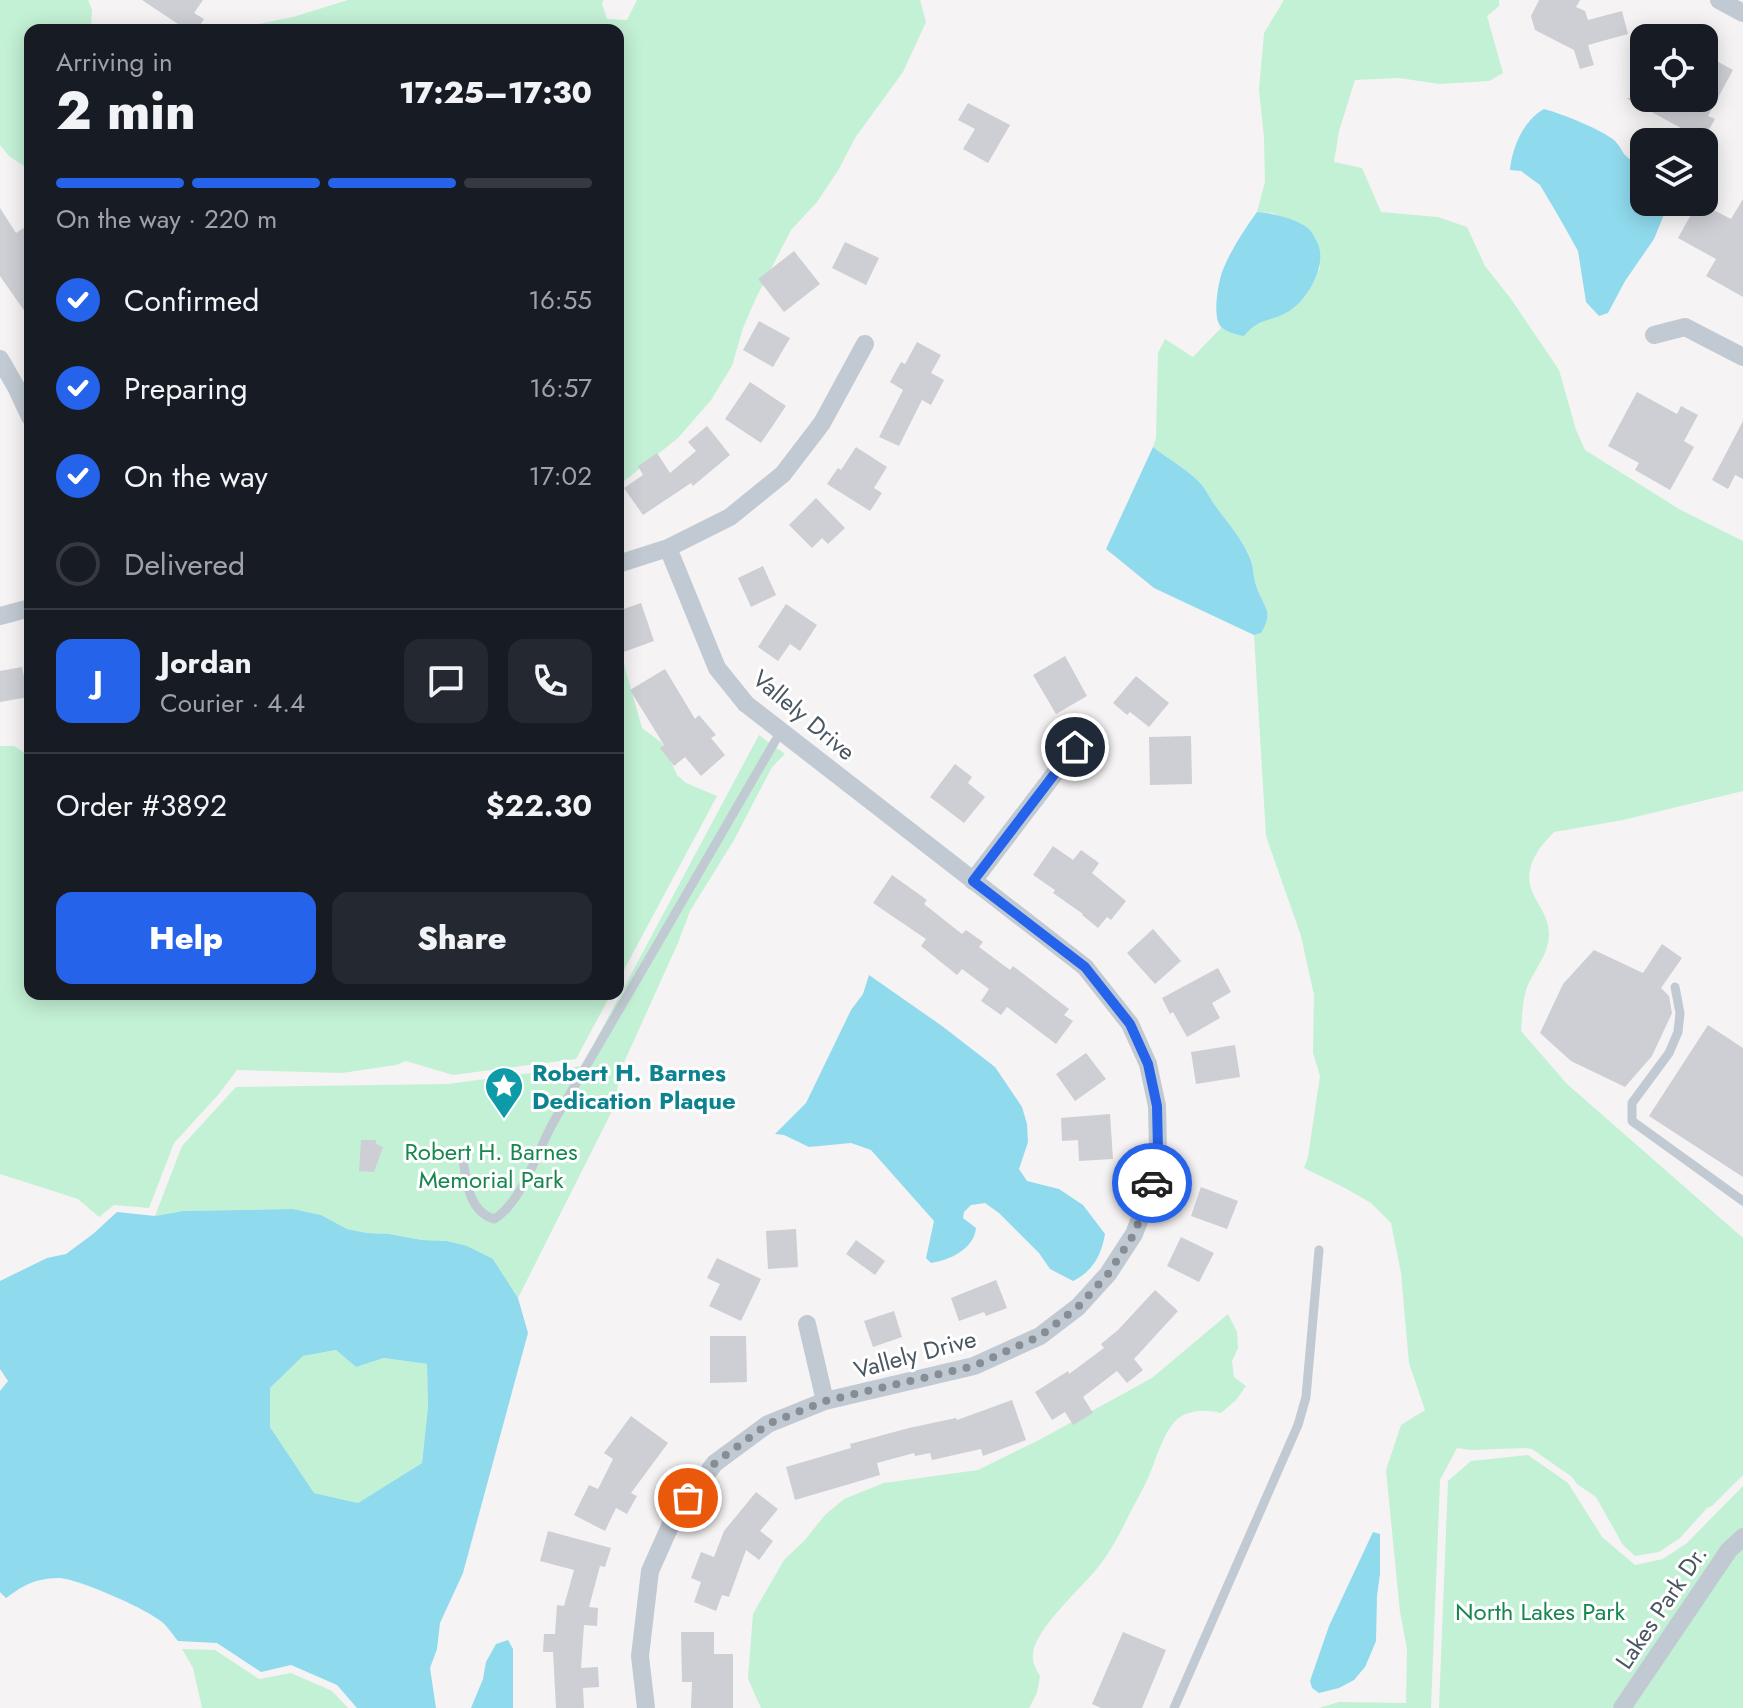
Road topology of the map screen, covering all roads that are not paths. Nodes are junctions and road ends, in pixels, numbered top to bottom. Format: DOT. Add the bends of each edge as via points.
graph roads {
  1 [pos="1719,0"];
  2 [pos="1743,13"];
  3 [pos="1654,335"];
  4 [pos="865,344"];
  5 [pos="1743,357"];
  6 [pos="0,359"];
  7 [pos="8,389"];
  8 [pos="24,409"];
  9 [pos="668,548"];
  10 [pos="624,562"];
  11 [pos="24,610"];
  12 [pos="0,616"];
  13 [pos="781,731"];
  14 [pos="1075,747"];
  15 [pos="973,881"];
  16 [pos="1675,987"];
  17 [pos="462,1153"];
  18 [pos="1743,1201"];
  19 [pos="1319,1250"];
  20 [pos="807,1324"];
  21 [pos="825,1401"];
  22 [pos="1743,1537"];
  23 [pos="646,1708"];
  24 [pos="1174,1708"];
  25 [pos="1622,1708"];
  1 -- 2 [label="street"];
  3 -- 5 [label="street" via="1685,327"];
  4 -- 9 [label="street" via="822,423 783,474 730,517"];
  6 -- 7 [label="street"];
  7 -- 8 [label="street"];
  9 -- 10 [label="street"];
  9 -- 13 [label="street, Vallely Drive" via="717,668 746,704"];
  11 -- 12 [label="street"];
  13 -- 15 [label="street, Vallely Drive"];
  13 -- 17 [label="lane" via="552,1124 516,1196 494,1219 469,1193"];
  14 -- 15 [label="street"];
  15 -- 21 [label="street, Vallely Drive" via="1085,967 1130,1024 1148,1064 1157,1106 1158,1150 1150,1193 1134,1234 1108,1274 1078,1307 1040,1336 974,1366"];
  16 -- 18 [label="lane" via="1678,1032 1632,1103 1632,1121"];
  19 -- 24 [label="lane" via="1306,1397 1298,1425"];
  20 -- 21 [label="street"];
  21 -- 23 [label="street, Vallely Drive" via="768,1424 715,1463 675,1515 650,1571 640,1656"];
  22 -- 25 [label="street, Lakes Park Dr."];
}
